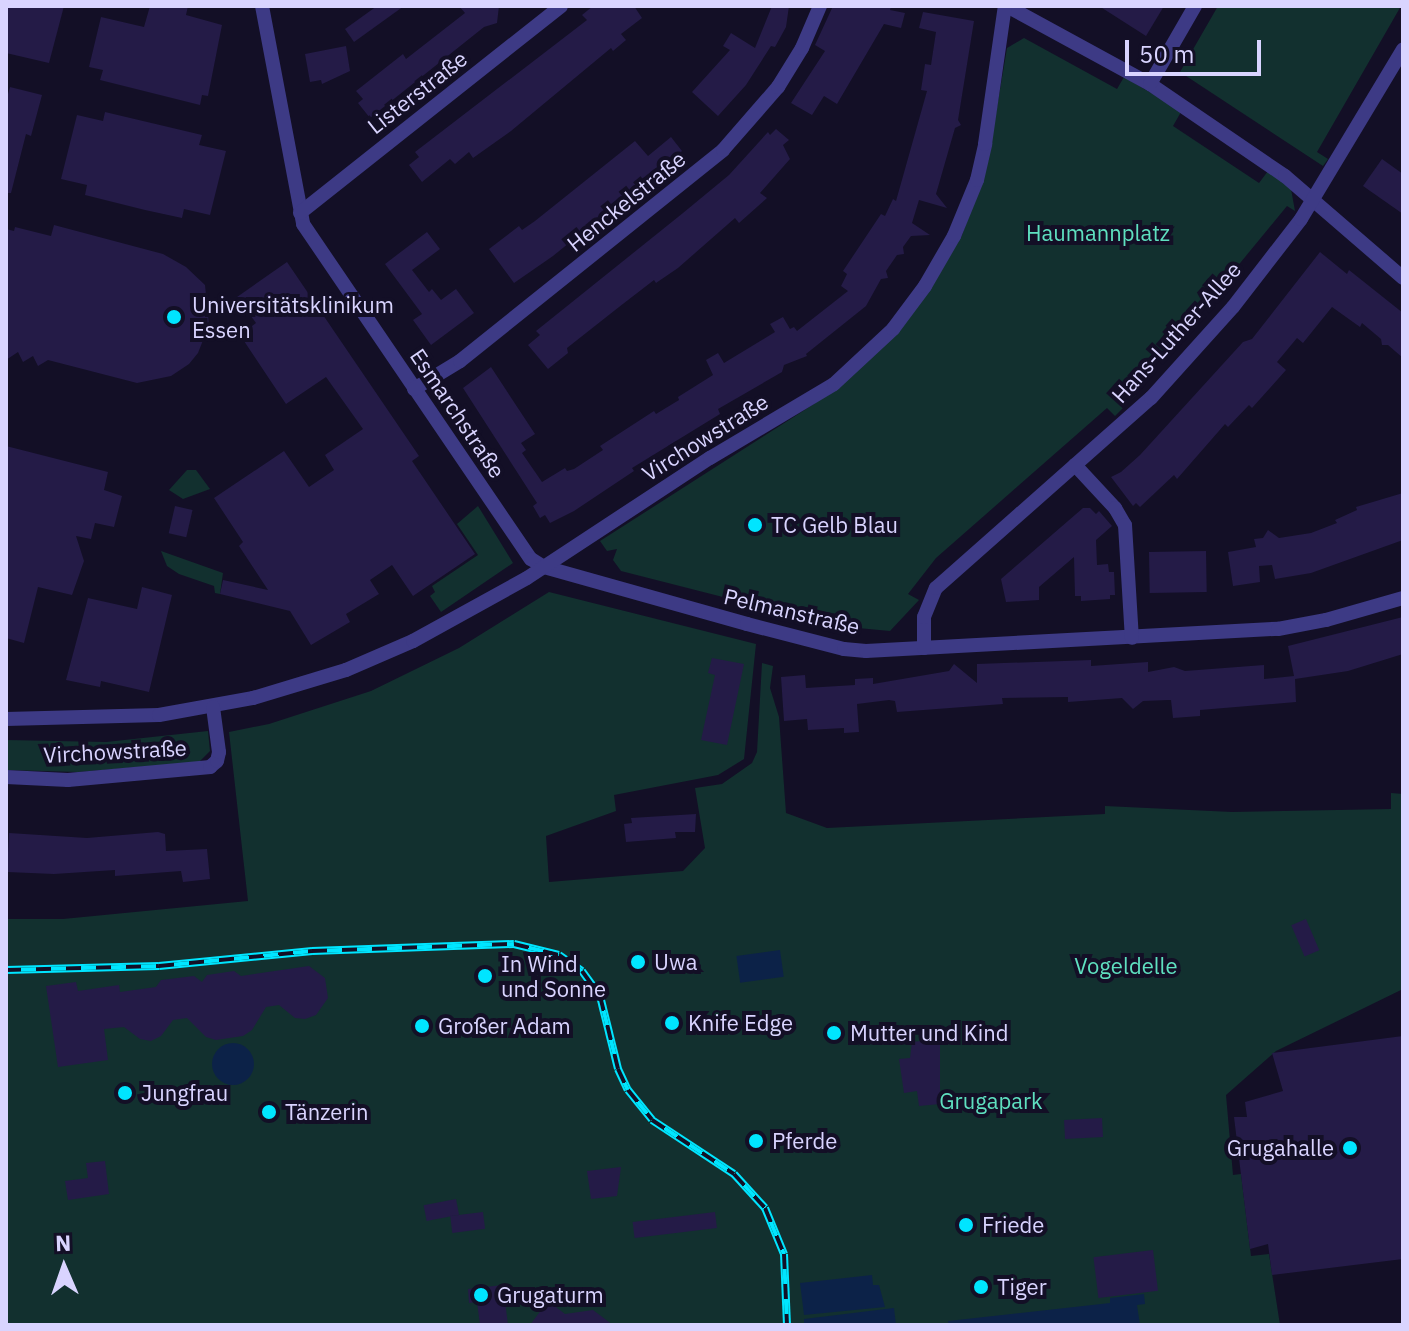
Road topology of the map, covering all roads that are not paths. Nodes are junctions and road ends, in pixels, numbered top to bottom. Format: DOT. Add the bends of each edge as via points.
graph roads {
  1 [pos="262,6"];
  2 [pos="561,6"];
  3 [pos="820,6"];
  4 [pos="1006,6"];
  5 [pos="1195,6"];
  6 [pos="1403,49"];
  7 [pos="1150,84"];
  8 [pos="1313,201"];
  9 [pos="300,213"];
  10 [pos="1403,278"];
  11 [pos="414,389"];
  12 [pos="1075,465"];
  13 [pos="544,567"];
  14 [pos="1403,598"];
  15 [pos="1132,638"];
  16 [pos="924,648"];
  17 [pos="213,707"];
  18 [pos="6,719"];
  19 [pos="6,777"];
  1 -- 9 [label="street, Esmarchstraße"];
  2 -- 9 [label="street, Listerstraße"];
  3 -- 11 [label="street, Henckelstraße" via="778,87 723,150 460,361"];
  4 -- 7 [label="street"];
  4 -- 13 [label="street, Virchowstraße" via="977,180 949,247 893,329 834,384"];
  5 -- 7 [label="street"];
  6 -- 8 [label="street, Hans-Luther-Allee"];
  7 -- 8 [label="street"];
  8 -- 10 [label="street"];
  8 -- 12 [label="street, Hans-Luther-Allee" via="1233,307 1161,387"];
  9 -- 11 [label="street, Esmarchstraße"];
  11 -- 13 [label="street, Esmarchstraße" via="531,559"];
  12 -- 15 [label="street" via="1125,525"];
  12 -- 16 [label="street, Hans-Luther-Allee" via="936,588 924,617"];
  13 -- 16 [label="street, Pelmanstraße" via="844,649"];
  13 -- 17 [label="street, Virchowstraße" via="413,641 346,670"];
  14 -- 15 [label="street, Pelmanstraße" via="1278,629"];
  15 -- 16 [label="street, Pelmanstraße"];
  17 -- 18 [label="street, Virchowstraße" via="159,715"];
  17 -- 19 [label="street, Virchowstraße" via="219,752 210,767 68,780"];
}
